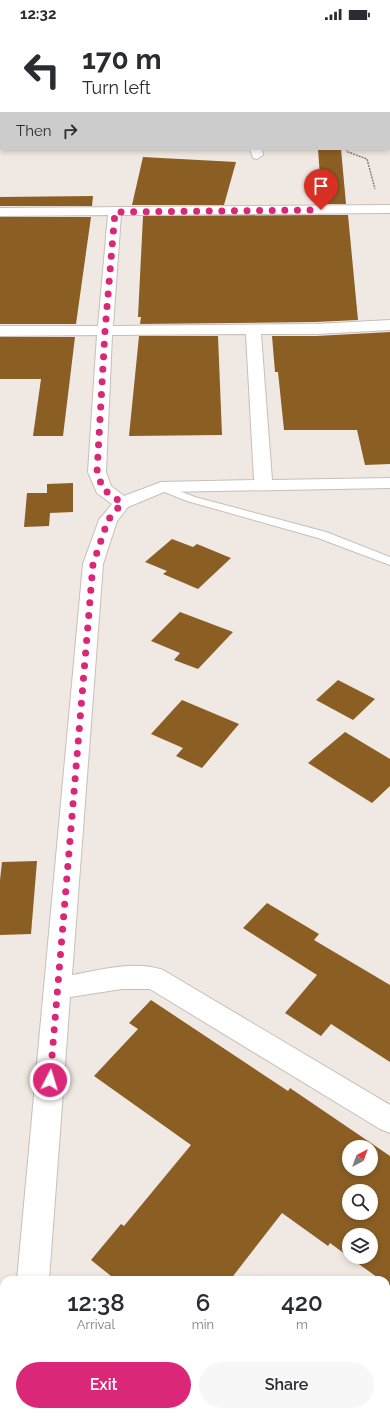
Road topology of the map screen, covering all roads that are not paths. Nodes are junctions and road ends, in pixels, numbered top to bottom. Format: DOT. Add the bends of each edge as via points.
graph roads {
  1 [pos="385,209"];
  2 [pos="0,212"];
  3 [pos="115,212"];
  4 [pos="390,325"];
  5 [pos="253,330"];
  6 [pos="0,331"];
  7 [pos="105,331"];
  8 [pos="390,483"];
  9 [pos="263,484"];
  10 [pos="161,487"];
  11 [pos="122,503"];
  12 [pos="390,561"];
  13 [pos="58,988"];
  14 [pos="390,1120"];
  15 [pos="34,1276"];
  1 -- 3 [label="street"];
  2 -- 3 [label="street"];
  3 -- 7 [label="street"];
  4 -- 5 [label="street" via="316,330"];
  5 -- 7 [label="street"];
  5 -- 9 [label="street"];
  6 -- 7 [label="street"];
  7 -- 11 [label="street" via="97,472 103,489"];
  8 -- 9 [label="street"];
  9 -- 10 [label="street"];
  10 -- 11 [label="street"];
  10 -- 12 [label="lane" via="191,499 322,535"];
  11 -- 13 [label="street" via="108,520 93,564"];
  13 -- 14 [label="street" via="122,978 154,978"];
  13 -- 15 [label="street"];
}
